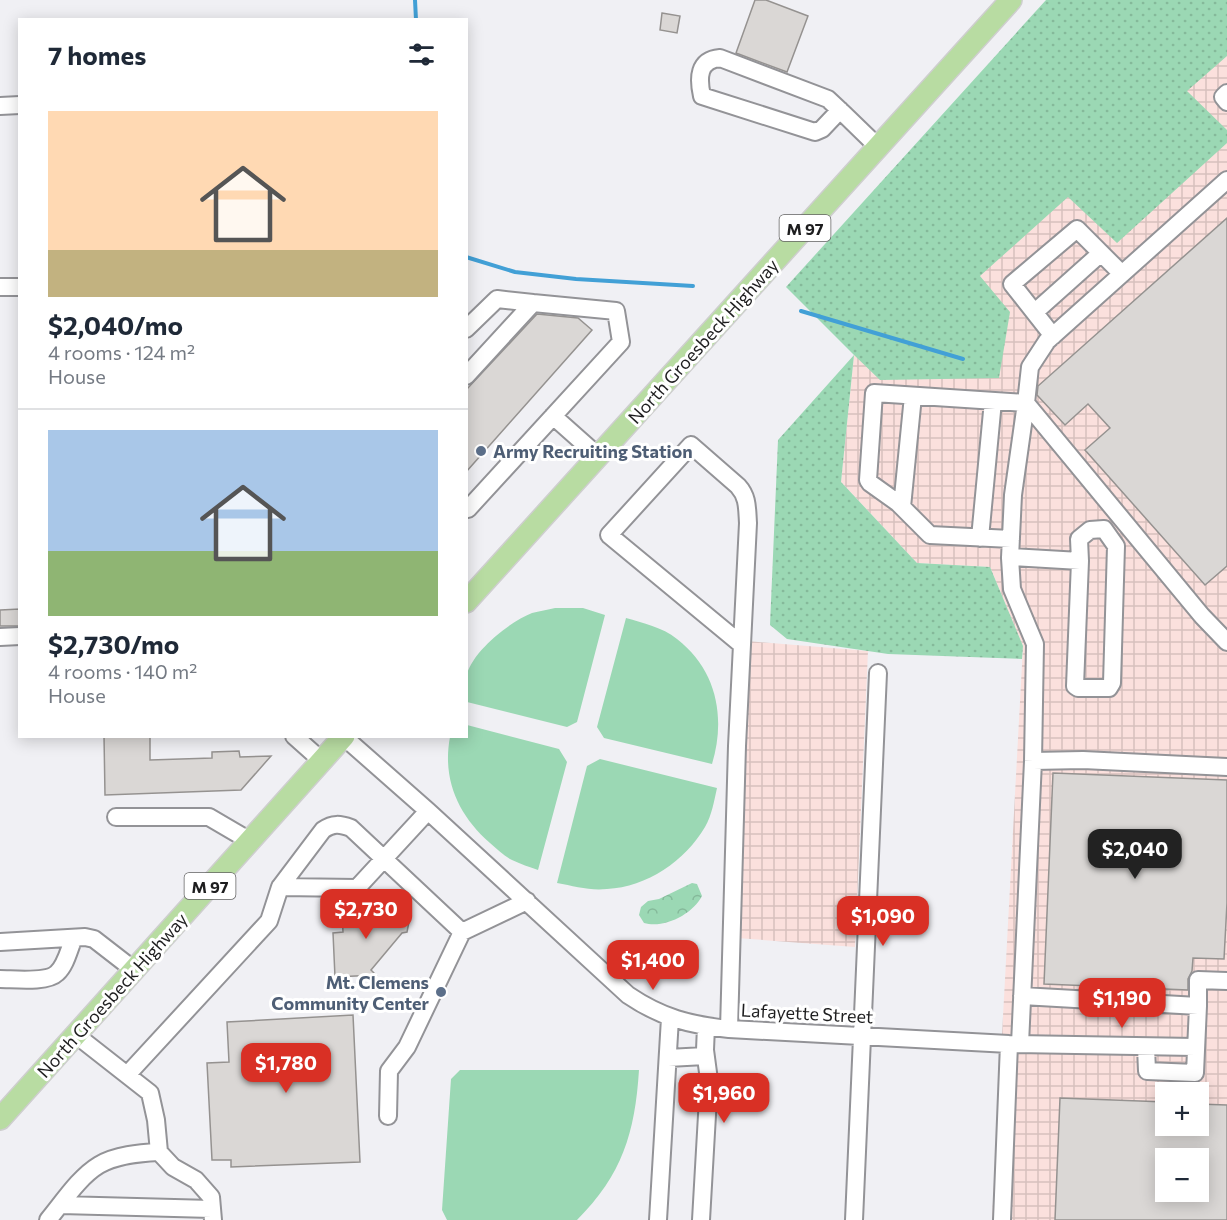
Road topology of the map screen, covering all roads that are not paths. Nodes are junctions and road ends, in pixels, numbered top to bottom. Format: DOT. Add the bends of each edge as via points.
graph roads {
  1 [pos="1011,0"];
  2 [pos="1227,93"];
  3 [pos="1227,102"];
  4 [pos="18,105"];
  5 [pos="0,106"];
  6 [pos="840,110"];
  7 [pos="878,147"];
  8 [pos="1227,180"];
  9 [pos="1101,253"];
  10 [pos="1122,274"];
  11 [pos="0,287"];
  12 [pos="18,287"];
  13 [pos="533,303"];
  14 [pos="1035,312"];
  15 [pos="468,327"];
  16 [pos="1053,336"];
  17 [pos="468,374"];
  18 [pos="913,396"];
  19 [pos="993,401"];
  20 [pos="1026,403"];
  21 [pos="553,416"];
  22 [pos="598,456"];
  23 [pos="902,507"];
  24 [pos="468,509"];
  25 [pos="980,538"];
  26 [pos="1011,539"];
  27 [pos="1010,557"];
  28 [pos="1080,561"];
  29 [pos="468,600"];
  30 [pos="0,636"];
  31 [pos="18,636"];
  32 [pos="1227,642"];
  33 [pos="742,645"];
  34 [pos="878,673"];
  35 [pos="296,738"];
  36 [pos="343,738"];
  37 [pos="345,738"];
  38 [pos="322,761"];
  39 [pos="1033,761"];
  40 [pos="1227,767"];
  41 [pos="428,811"];
  42 [pos="116,817"];
  43 [pos="250,842"];
  44 [pos="384,858"];
  45 [pos="280,888"];
  46 [pos="527,901"];
  47 [pos="462,932"];
  48 [pos="74,938"];
  49 [pos="0,942"];
  50 [pos="135,970"];
  51 [pos="0,979"];
  52 [pos="1227,981"];
  53 [pos="1022,996"];
  54 [pos="1198,1006"];
  55 [pos="670,1018"];
  56 [pos="706,1026"];
  57 [pos="729,1029"];
  58 [pos="76,1035"];
  59 [pos="862,1035"];
  60 [pos="1014,1044"];
  61 [pos="1146,1047"];
  62 [pos="1195,1047"];
  63 [pos="705,1056"];
  64 [pos="668,1058"];
  65 [pos="127,1075"];
  66 [pos="388,1116"];
  67 [pos="0,1119"];
  68 [pos="159,1152"];
  69 [pos="61,1204"];
  70 [pos="212,1214"];
  71 [pos="48,1220"];
  72 [pos="658,1220"];
  73 [pos="701,1220"];
  74 [pos="854,1220"];
  75 [pos="1002,1220"];
  1 -- 7 [label="main road, North Groesbeck Highway / M 97"];
  2 -- 3 [label="street" via="1222,97"];
  4 -- 5 [label="street"];
  6 -- 6 [label="street" via="828,99 720,58 703,66 699,82 702,96 815,132"];
  6 -- 7 [label="street"];
  7 -- 22 [label="main road, North Groesbeck Highway / M 97"];
  8 -- 10 [label="street"];
  9 -- 10 [label="street"];
  9 -- 14 [label="street"];
  9 -- 14 [label="street" via="1077,229 1012,284"];
  10 -- 16 [label="street"];
  11 -- 12 [label="street"];
  13 -- 15 [label="street" via="497,299"];
  13 -- 17 [label="street"];
  13 -- 21 [label="street" via="616,311 621,342"];
  14 -- 16 [label="street"];
  16 -- 20 [label="street" via="1030,367"];
  18 -- 19 [label="street"];
  18 -- 23 [label="street"];
  18 -- 23 [label="street" via="874,393 868,480"];
  19 -- 20 [label="street"];
  19 -- 25 [label="street"];
  20 -- 26 [label="street"];
  20 -- 32 [label="street"];
  21 -- 22 [label="street"];
  21 -- 24 [label="street"];
  22 -- 29 [label="main road, North Groesbeck Highway / M 97"];
  23 -- 25 [label="street" via="930,535"];
  25 -- 26 [label="street"];
  26 -- 27 [label="street"];
  27 -- 28 [label="street"];
  27 -- 39 [label="street" via="1012,589 1035,644"];
  28 -- 28 [label="street" via="1079,539 1090,530 1104,529 1116,546 1109,688 1075,686"];
  30 -- 31 [label="street"];
  33 -- 33 [label="street" via="747,499 738,486 691,445 609,535"];
  33 -- 57 [label="street"];
  34 -- 59 [label="street"];
  35 -- 38 [label="street"];
  36 -- 38 [label="main road, North Groesbeck Highway / M 97"];
  37 -- 41 [label="street, Lafayette Street"];
  38 -- 43 [label="main road, North Groesbeck Highway / M 97"];
  39 -- 40 [label="street"];
  39 -- 53 [label="street"];
  41 -- 44 [label="street"];
  41 -- 46 [label="street, Lafayette Street"];
  42 -- 43 [label="street" via="209,817"];
  43 -- 50 [label="main road, North Groesbeck Highway / M 97"];
  44 -- 45 [label="street" via="357,888"];
  44 -- 45 [label="street" via="351,828 330,825"];
  44 -- 47 [label="street"];
  45 -- 65 [label="street" via="269,921"];
  46 -- 47 [label="street"];
  46 -- 55 [label="street, Lafayette Street" via="628,995"];
  47 -- 66 [label="street" via="407,1047 388,1071"];
  48 -- 49 [label="street"];
  48 -- 50 [label="street" via="94,939"];
  48 -- 51 [label="street" via="60,969 52,976"];
  50 -- 58 [label="main road, North Groesbeck Highway / M 97"];
  52 -- 54 [label="street" via="1198,980"];
  53 -- 54 [label="street"];
  53 -- 60 [label="street"];
  54 -- 62 [label="street"];
  55 -- 56 [label="street, Lafayette Street"];
  55 -- 64 [label="street"];
  56 -- 57 [label="street, Lafayette Street"];
  56 -- 63 [label="street"];
  57 -- 59 [label="street, Lafayette Street"];
  58 -- 65 [label="street"];
  58 -- 67 [label="main road, North Groesbeck Highway / M 97"];
  59 -- 60 [label="street, Lafayette Street"];
  59 -- 74 [label="street"];
  60 -- 61 [label="street, Lafayette Street"];
  60 -- 75 [label="street"];
  61 -- 62 [label="street, Lafayette Street"];
  61 -- 62 [label="street" via="1147,1071 1194,1073"];
  63 -- 64 [label="street"];
  63 -- 73 [label="street" via="709,1080"];
  64 -- 72 [label="street"];
  65 -- 68 [label="street" via="150,1093"];
  68 -- 69 [label="street" via="101,1164"];
  68 -- 70 [label="street" via="173,1167 196,1180 211,1197"];
  69 -- 70 [label="street"];
  69 -- 71 [label="street"];
}
